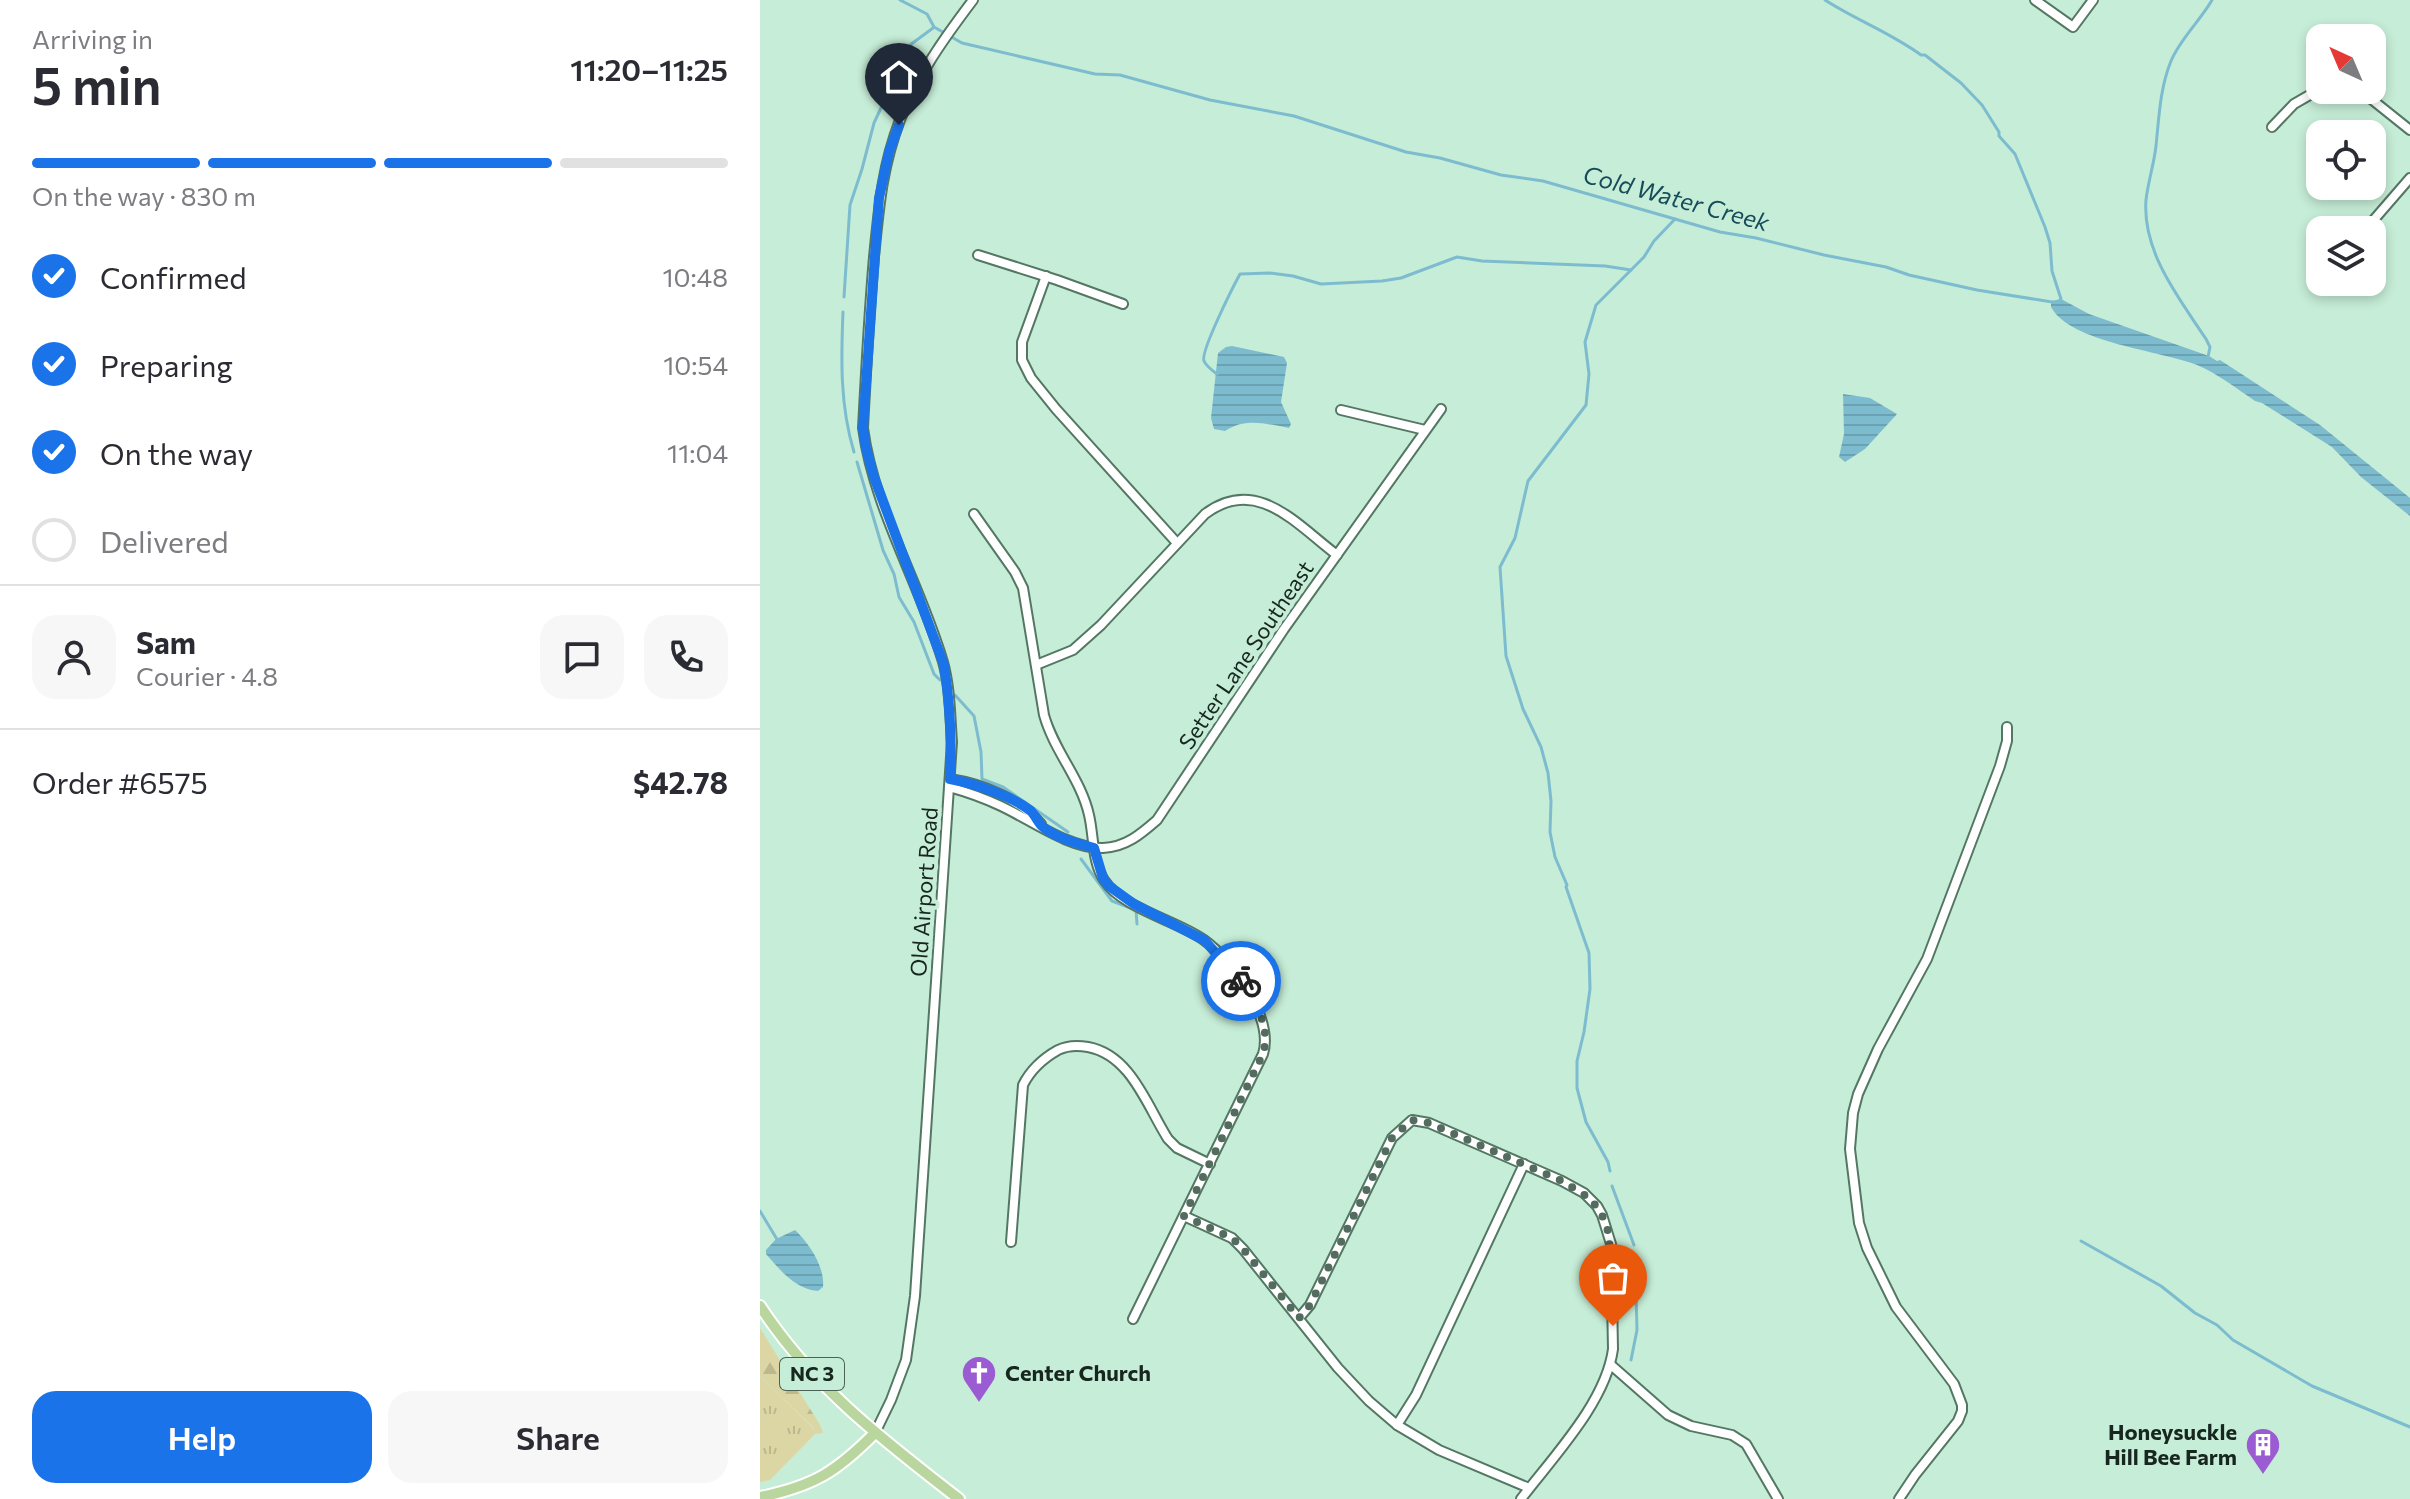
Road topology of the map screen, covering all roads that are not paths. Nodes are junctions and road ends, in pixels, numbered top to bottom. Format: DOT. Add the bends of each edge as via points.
graph roads {
  1 [pos="973,0"];
  2 [pos="2035,0"];
  3 [pos="2093,0"];
  4 [pos="2306,97"];
  5 [pos="2378,104"];
  6 [pos="2272,127"];
  7 [pos="2410,130"];
  8 [pos="2410,178"];
  9 [pos="2377,216"];
  10 [pos="978,255"];
  11 [pos="1046,276"];
  12 [pos="1123,304"];
  13 [pos="1441,409"];
  14 [pos="1341,410"];
  15 [pos="1425,430"];
  16 [pos="974,514"];
  17 [pos="1177,543"];
  18 [pos="1337,555"];
  19 [pos="1036,665"];
  20 [pos="2007,727"];
  21 [pos="950,783"];
  22 [pos="1094,848"];
  23 [pos="1210,1164"];
  24 [pos="1524,1164"];
  25 [pos="1184,1216"];
  26 [pos="1011,1242"];
  27 [pos="760,1306"];
  28 [pos="1299,1318"];
  29 [pos="1133,1319"];
  30 [pos="1611,1365"];
  31 [pos="1397,1425"];
  32 [pos="875,1433"];
  33 [pos="1529,1488"];
  34 [pos="760,1497"];
  35 [pos="959,1499"];
  36 [pos="1521,1499"];
  37 [pos="1778,1499"];
  38 [pos="1899,1499"];
  1 -- 21 [label="street, Old Airport Road" via="915,88 889,152 879,198 863,428 874,477 944,665 952,742"];
  2 -- 3 [label="street" via="2073,27"];
  4 -- 6 [label="street"];
  5 -- 7 [label="street"];
  8 -- 9 [label="street"];
  10 -- 11 [label="street"];
  11 -- 12 [label="street"];
  11 -- 17 [label="street" via="1022,342 1022,360 1056,409"];
  13 -- 15 [label="street, Setter Lane Southeast"];
  14 -- 15 [label="street"];
  15 -- 18 [label="street, Setter Lane Southeast"];
  16 -- 19 [label="street" via="1023,588"];
  17 -- 18 [label="street" via="1216,506 1245,500 1273,506"];
  17 -- 19 [label="street" via="1073,650"];
  18 -- 22 [label="street, Setter Lane Southeast" via="1157,820 1139,837"];
  19 -- 22 [label="street" via="1049,732 1084,797"];
  20 -- 38 [label="street" via="2000,766 1927,959 1878,1049 1853,1113 1852,1182 1867,1248 1896,1307 1954,1384 1962,1405 1958,1421"];
  21 -- 22 [label="street" via="966,781 1011,801 1030,811 1044,828"];
  21 -- 32 [label="street, Old Airport Road" via="915,1296 906,1360"];
  22 -- 23 [label="street" via="1109,886 1204,940 1242,984 1263,1019 1263,1054"];
  23 -- 25 [label="street"];
  23 -- 26 [label="street" via="1168,1139 1115,1058 1077,1045 1060,1049 1033,1069 1023,1085"];
  24 -- 28 [label="street" via="1412,1120 1392,1138"];
  24 -- 30 [label="street" via="1584,1193 1602,1215 1611,1244"];
  24 -- 31 [label="street"];
  25 -- 28 [label="street" via="1232,1238"];
  25 -- 29 [label="street"];
  27 -- 32 [label="main road, NC 3" via="816,1379"];
  28 -- 31 [label="street" via="1338,1368"];
  30 -- 33 [label="street" via="1599,1392"];
  30 -- 37 [label="street" via="1668,1415 1746,1444"];
  31 -- 33 [label="street" via="1439,1450"];
  32 -- 34 [label="main road" via="826,1475 792,1491"];
  32 -- 35 [label="main road, NC 3"];
  33 -- 36 [label="street"];
}
